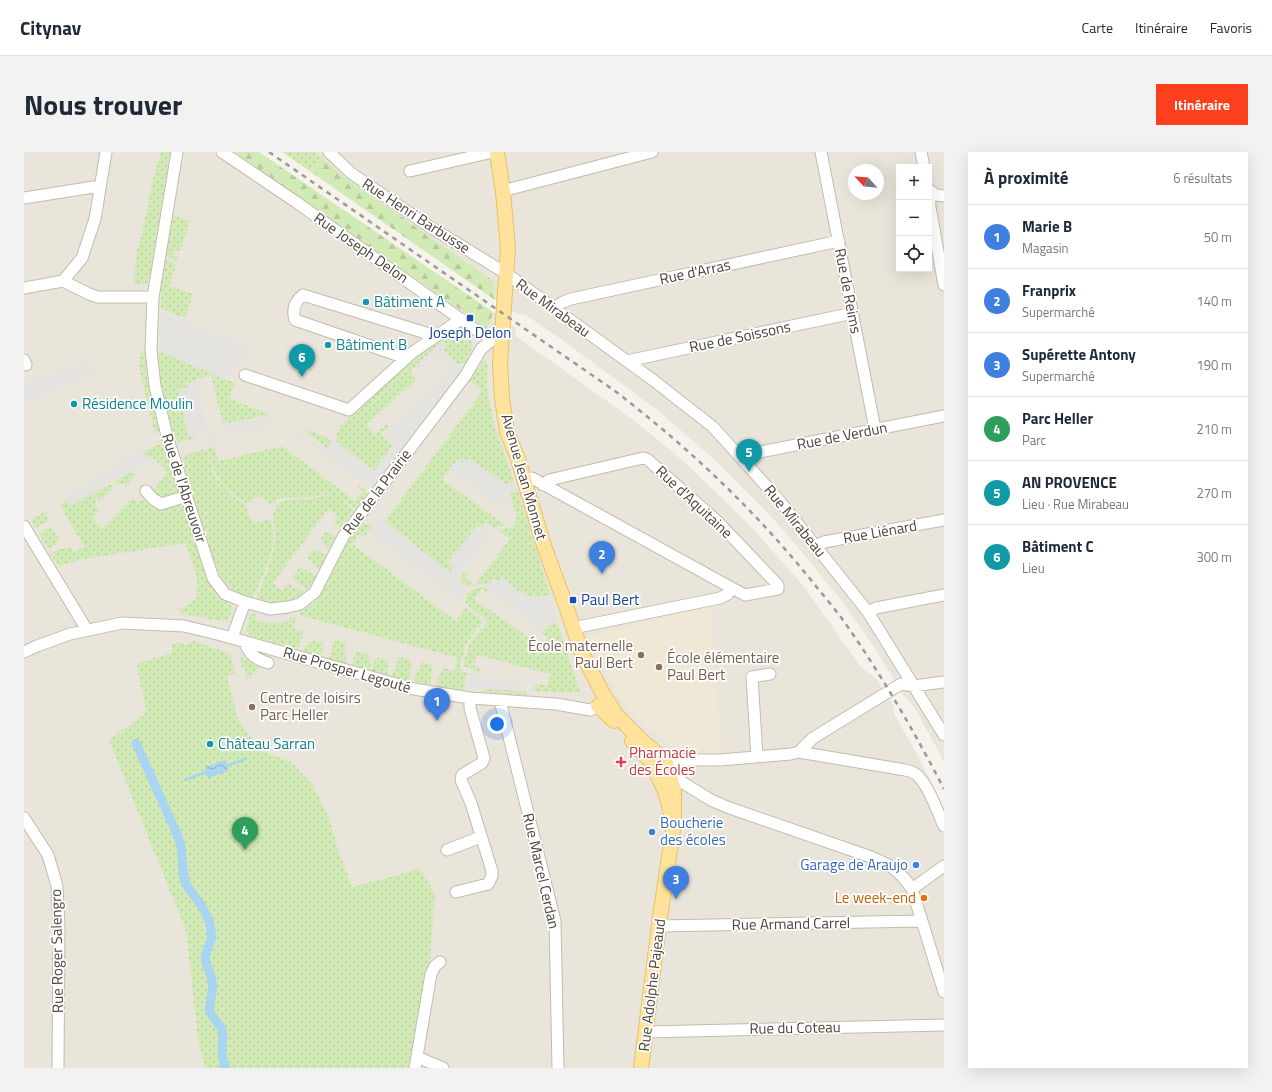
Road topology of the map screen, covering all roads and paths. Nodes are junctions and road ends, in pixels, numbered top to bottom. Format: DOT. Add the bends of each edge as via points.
graph roads {
  1 [pos="106,152"];
  2 [pos="177,152"];
  3 [pos="222,152"];
  4 [pos="329,152"];
  5 [pos="493,152"];
  6 [pos="497,152"];
  7 [pos="652,152"];
  8 [pos="821,152"];
  9 [pos="921,152"];
  10 [pos="923,164"];
  11 [pos="410,171"];
  12 [pos="100,186"];
  13 [pos="503,192"];
  14 [pos="932,192"];
  15 [pos="944,196"];
  16 [pos="24,198"];
  17 [pos="930,200"];
  18 [pos="838,241"];
  19 [pos="507,274"];
  20 [pos="63,281"];
  21 [pos="944,285"];
  22 [pos="24,288"];
  23 [pos="153,297"];
  24 [pos="554,308"];
  25 [pos="853,313"];
  26 [pos="461,319"];
  27 [pos="431,339"];
  28 [pos="497,340"];
  29 [pos="406,358"];
  30 [pos="627,361"];
  31 [pos="245,375"];
  32 [pos="944,416"];
  33 [pos="875,429"];
  34 [pos="740,456"];
  35 [pos="524,481"];
  36 [pos="543,484"];
  37 [pos="146,491"];
  38 [pos="187,496"];
  39 [pos="944,520"];
  40 [pos="24,526"];
  41 [pos="816,546"];
  42 [pos="730,587"];
  43 [pos="944,595"];
  44 [pos="245,602"];
  45 [pos="868,612"];
  46 [pos="573,628"];
  47 [pos="87,630"];
  48 [pos="232,638"];
  49 [pos="244,641"];
  50 [pos="24,652"];
  51 [pos="268,663"];
  52 [pos="770,674"];
  53 [pos="944,682"];
  54 [pos="914,686"];
  55 [pos="470,698"];
  56 [pos="500,701"];
  57 [pos="601,701"];
  58 [pos="626,729"];
  59 [pos="944,735"];
  60 [pos="799,752"];
  61 [pos="757,757"];
  62 [pos="649,762"];
  63 [pos="669,772"];
  64 [pos="24,818"];
  65 [pos="944,826"];
  66 [pos="673,830"];
  67 [pos="482,837"];
  68 [pos="447,850"];
  69 [pos="944,866"];
  70 [pos="912,889"];
  71 [pos="456,892"];
  72 [pos="922,921"];
  73 [pos="659,926"];
  74 [pos="440,962"];
  75 [pos="944,992"];
  76 [pos="944,1025"];
  77 [pos="646,1032"];
  78 [pos="416,1062"];
  79 [pos="58,1068"];
  80 [pos="443,1068"];
  81 [pos="558,1068"];
  82 [pos="641,1068"];
  1 -- 12 [label="street"];
  2 -- 23 [label="street, Rue de l'Abreuvoir"];
  3 -- 26 [label="street, Rue Joseph Delon"];
  4 -- 19 [label="street, Rue Henri Barbusse" via="351,173 427,225"];
  5 -- 11 [label="street"];
  6 -- 13 [label="main road, Avenue Jean Monnet"];
  7 -- 13 [label="street"];
  8 -- 18 [label="street, Rue de Reims"];
  9 -- 10 [label="street"];
  12 -- 16 [label="street"];
  12 -- 20 [label="street" via="95,219 82,258"];
  13 -- 19 [label="main road, Avenue Jean Monnet" via="508,248"];
  14 -- 15 [label="street"];
  17 -- 21 [label="street"];
  18 -- 24 [label="street, Rue d'Arras" via="571,299"];
  18 -- 25 [label="street, Rue de Reims"];
  19 -- 24 [label="street, Rue Mirabeau"];
  19 -- 28 [label="main road, Avenue Jean Monnet"];
  20 -- 22 [label="street"];
  20 -- 23 [label="street" via="98,296"];
  23 -- 38 [label="street, Rue de l'Abreuvoir" via="152,350 155,386 167,436"];
  24 -- 30 [label="street, Rue Mirabeau"];
  25 -- 30 [label="street, Rue de Soissons"];
  25 -- 33 [label="street, Rue de Reims"];
  26 -- 27 [label="street"];
  26 -- 28 [label="street, Rue Joseph Delon"];
  27 -- 29 [label="street"];
  27 -- 29 [label="street" via="426,333 303,295 297,300 293,312 294,320"];
  28 -- 35 [label="main road, Avenue Jean Monnet" via="507,432"];
  28 -- 44 [label="street, Rue de la Prairie" via="481,350 466,375 343,537 315,592 300,604 288,607 270,609"];
  29 -- 31 [label="street" via="350,410"];
  30 -- 34 [label="street, Rue Mirabeau" via="713,427"];
  32 -- 33 [label="street, Rue de Verdun"];
  33 -- 34 [label="street, Rue de Verdun"];
  34 -- 41 [label="street, Rue Mirabeau"];
  35 -- 36 [label="street, Rue d'Aquitaine" via="532,478"];
  35 -- 46 [label="main road, Avenue Jean Monnet"];
  36 -- 42 [label="street, Rue d'Aquitaine"];
  36 -- 42 [label="street, Rue d'Aquitaine" via="548,480 647,459 718,522 778,585 778,589 745,594"];
  37 -- 38 [label="street" via="161,504"];
  38 -- 44 [label="street, Rue de l'Abreuvoir" via="213,578 226,594"];
  39 -- 41 [label="street, Rue Liénard" via="824,542"];
  40 -- 47 [label="street"];
  41 -- 45 [label="street, Rue Mirabeau"];
  42 -- 46 [label="street" via="728,594 720,598"];
  43 -- 45 [label="street" via="876,608"];
  44 -- 48 [label="street"];
  45 -- 54 [label="street, Rue Mirabeau"];
  46 -- 57 [label="main road, Avenue Jean Monnet" via="584,666"];
  47 -- 48 [label="street, Rue Prosper Legouté" via="122,623 137,623 184,626"];
  47 -- 50 [label="street, Rue Prosper Legouté"];
  48 -- 49 [label="street, Rue Prosper Legouté"];
  49 -- 51 [label="street" via="254,657"];
  49 -- 55 [label="street, Rue Prosper Legouté" via="414,689"];
  52 -- 61 [label="street" via="752,677"];
  53 -- 54 [label="street"];
  54 -- 59 [label="street, Rue Mirabeau"];
  54 -- 60 [label="street" via="901,684 813,738"];
  55 -- 56 [label="street, Rue Prosper Legouté"];
  55 -- 67 [label="street" via="470,708 484,758 482,763 462,775 461,780"];
  56 -- 57 [label="street, Rue Prosper Legouté" via="556,704 590,710"];
  56 -- 81 [label="street, Rue Marcel Cerdan" via="555,921"];
  57 -- 58 [label="main road"];
  58 -- 62 [label="main road, Rue Adolphe Pajeaud"];
  58 -- 63 [label="main road, Rue Adolphe Pajeaud" via="665,760"];
  60 -- 61 [label="street"];
  60 -- 65 [label="street" via="906,770 915,774 922,780"];
  61 -- 63 [label="street" via="683,760 674,763"];
  62 -- 63 [label="main road, Rue Adolphe Pajeaud" via="661,773"];
  62 -- 66 [label="main road, Rue Adolphe Pajeaud" via="669,805"];
  63 -- 66 [label="main road, Rue Adolphe Pajeaud" via="674,790"];
  63 -- 70 [label="street" via="711,800 727,807 888,864 903,876"];
  64 -- 79 [label="street, Rue Roger Salengro" via="48,855 57,886"];
  66 -- 73 [label="main road, Rue Adolphe Pajeaud"];
  67 -- 68 [label="street"];
  67 -- 71 [label="street" via="492,876 488,884"];
  69 -- 70 [label="street"];
  70 -- 72 [label="street"];
  72 -- 73 [label="street, Rue Armand Carrel"];
  72 -- 75 [label="street"];
  73 -- 77 [label="main road, Rue Adolphe Pajeaud"];
  74 -- 78 [label="street" via="432,974"];
  76 -- 77 [label="street, Rue du Coteau"];
  77 -- 82 [label="main road, Rue Adolphe Pajeaud"];
  78 -- 80 [label="street"];
}
